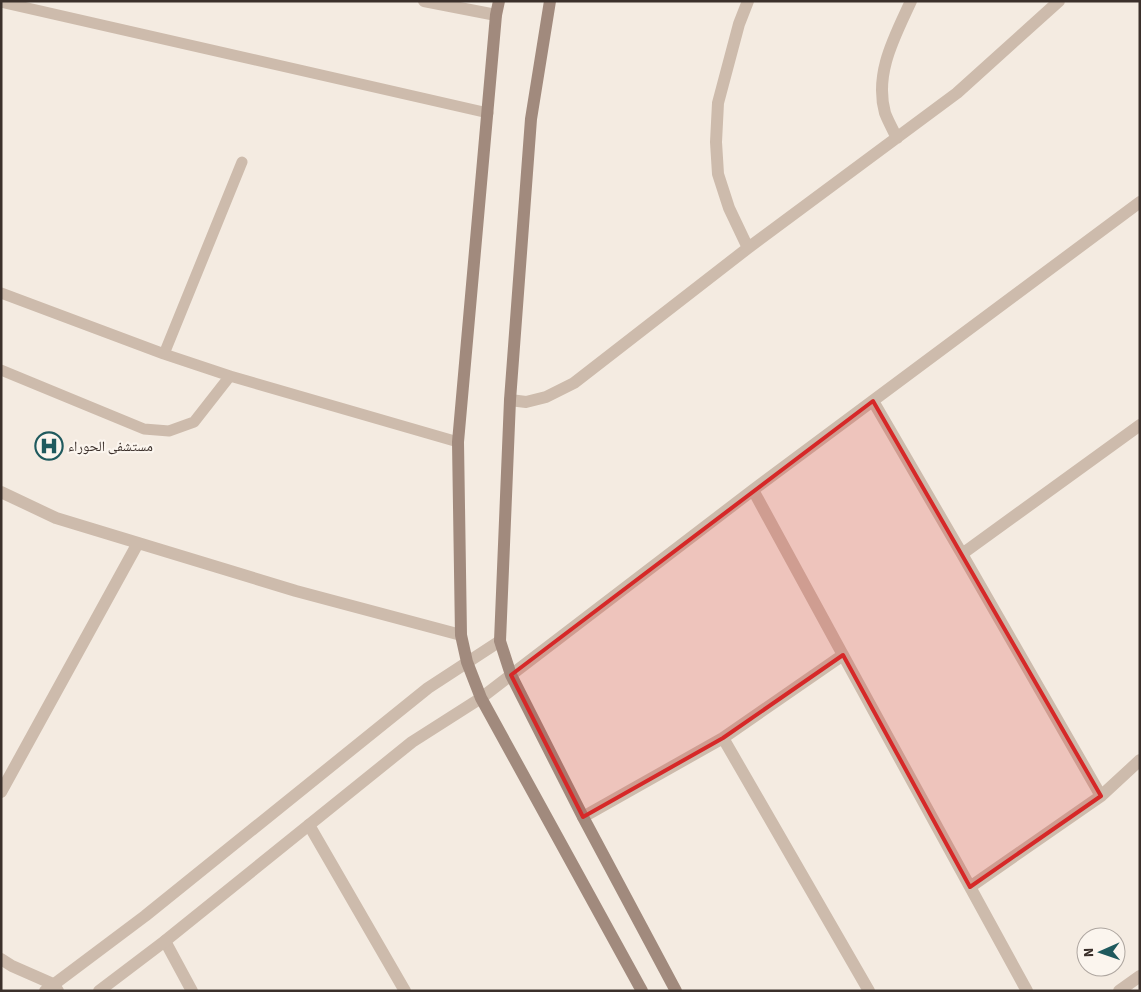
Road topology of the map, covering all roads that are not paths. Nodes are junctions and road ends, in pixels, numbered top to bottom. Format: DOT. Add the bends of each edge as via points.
graph roads {
  1 [pos="424,1"];
  2 [pos="498,1"];
  3 [pos="550,1"];
  4 [pos="748,1"];
  5 [pos="911,1"];
  6 [pos="1059,1"];
  7 [pos="1,2"];
  8 [pos="496,15"];
  9 [pos="488,113"];
  10 [pos="897,138"];
  11 [pos="242,162"];
  12 [pos="1140,202"];
  13 [pos="748,248"];
  14 [pos="1,293"];
  15 [pos="164,354"];
  16 [pos="1,370"];
  17 [pos="230,376"];
  18 [pos="510,400"];
  19 [pos="872,401"];
  20 [pos="1140,425"];
  21 [pos="458,442"];
  22 [pos="753,490"];
  23 [pos="1,492"];
  24 [pos="138,543"];
  25 [pos="962,554"];
  26 [pos="461,635"];
  27 [pos="500,641"];
  28 [pos="843,655"];
  29 [pos="467,662"];
  30 [pos="511,674"];
  31 [pos="481,698"];
  32 [pos="723,738"];
  33 [pos="1140,760"];
  34 [pos="1,792"];
  35 [pos="1101,796"];
  36 [pos="583,817"];
  37 [pos="310,825"];
  38 [pos="970,888"];
  39 [pos="165,942"];
  40 [pos="1,959"];
  41 [pos="1140,976"];
  42 [pos="52,989"];
  43 [pos="99,991"];
  44 [pos="192,991"];
  45 [pos="406,991"];
  46 [pos="642,991"];
  47 [pos="676,991"];
  48 [pos="869,991"];
  49 [pos="1027,991"];
  50 [pos="1119,991"];
  1 -- 8 [label="street"];
  2 -- 8 [label="main road"];
  3 -- 18 [label="main road" via="531,119"];
  4 -- 13 [label="street" via="718,103 716,142 718,174 729,208"];
  5 -- 10 [label="street" via="892,41 883,71 886,114"];
  6 -- 10 [label="street" via="957,93"];
  7 -- 9 [label="lane"];
  8 -- 9 [label="main road"];
  9 -- 21 [label="main road"];
  10 -- 13 [label="street"];
  11 -- 15 [label="lane"];
  12 -- 19 [label="street"];
  13 -- 18 [label="street" via="574,383 546,397 526,402"];
  14 -- 15 [label="lane"];
  15 -- 17 [label="lane"];
  16 -- 17 [label="lane" via="144,429 169,431 194,422"];
  17 -- 21 [label="lane"];
  18 -- 27 [label="main road"];
  19 -- 22 [label="street"];
  19 -- 25 [label="street"];
  20 -- 25 [label="street"];
  21 -- 26 [label="main road"];
  22 -- 28 [label="street"];
  22 -- 30 [label="street"];
  23 -- 24 [label="street" via="56,518"];
  24 -- 26 [label="street" via="296,591"];
  24 -- 34 [label="street"];
  25 -- 35 [label="street"];
  26 -- 29 [label="main road"];
  27 -- 29 [label="street"];
  27 -- 30 [label="main road"];
  28 -- 32 [label="street"];
  28 -- 38 [label="street"];
  29 -- 31 [label="main road"];
  29 -- 42 [label="street" via="428,688"];
  30 -- 31 [label="street"];
  30 -- 36 [label="main road"];
  31 -- 37 [label="street" via="412,742"];
  31 -- 46 [label="main road"];
  32 -- 36 [label="street"];
  32 -- 48 [label="street"];
  33 -- 35 [label="street"];
  35 -- 38 [label="street"];
  36 -- 47 [label="main road"];
  37 -- 39 [label="street"];
  37 -- 45 [label="street"];
  38 -- 49 [label="street"];
  39 -- 43 [label="street"];
  39 -- 44 [label="street"];
  40 -- 42 [label="street"];
  41 -- 50 [label="street"];
}
